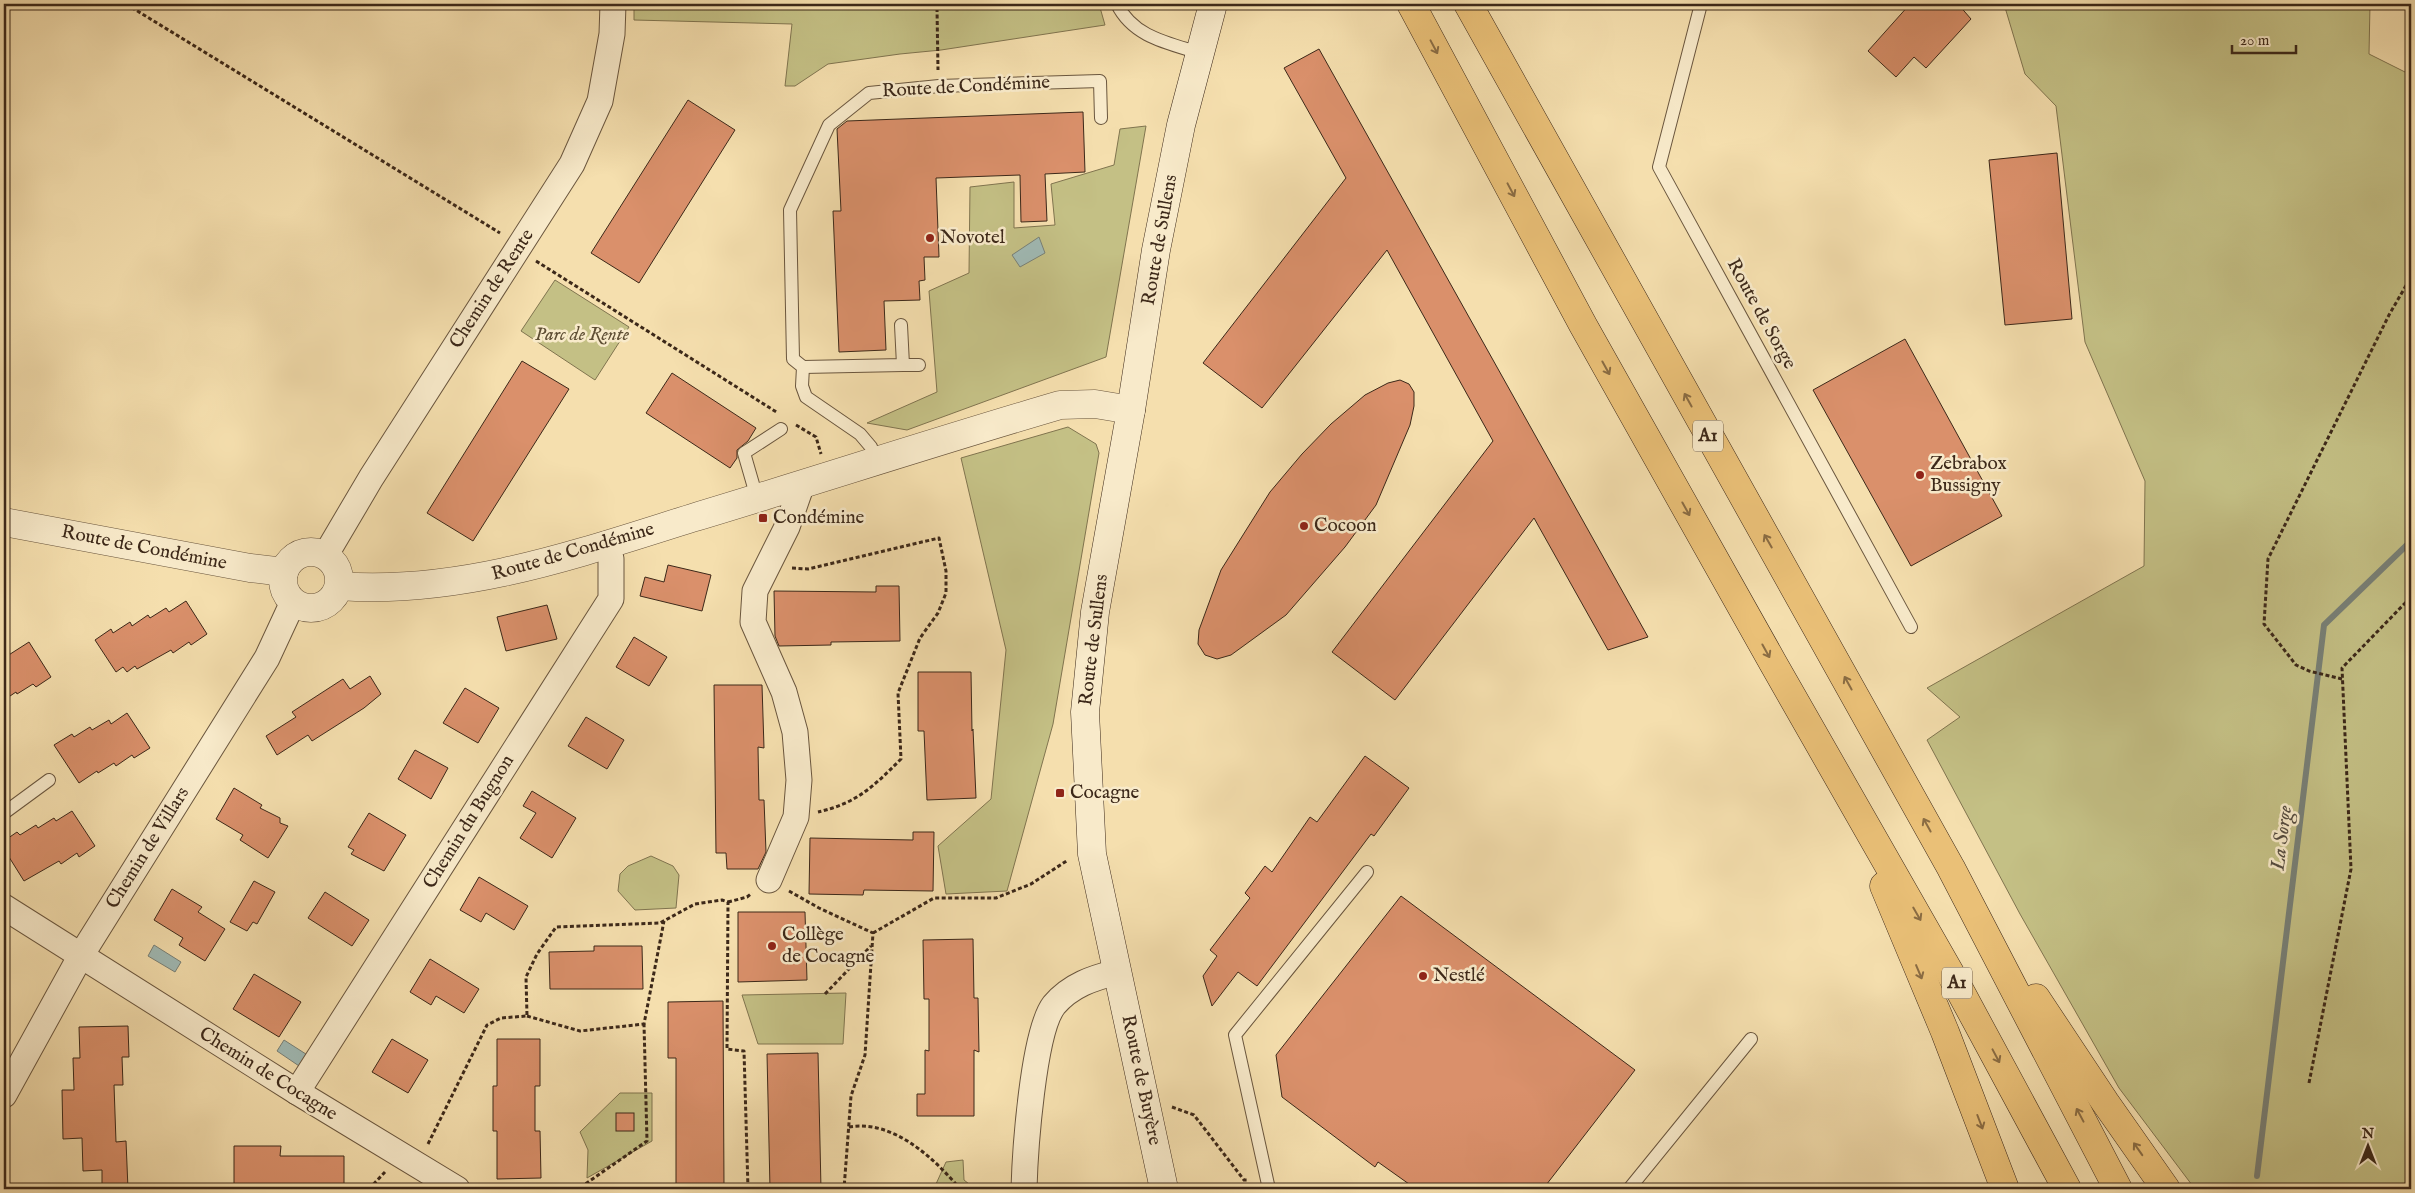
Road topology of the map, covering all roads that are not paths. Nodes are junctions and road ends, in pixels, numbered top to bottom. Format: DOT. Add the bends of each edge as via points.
graph roads {
  1 [pos="613,4"];
  2 [pos="1117,4"];
  3 [pos="1213,4"];
  4 [pos="1411,4"];
  5 [pos="1468,4"];
  6 [pos="1701,4"];
  7 [pos="1200,53"];
  8 [pos="1101,118"];
  9 [pos="901,325"];
  10 [pos="903,365"];
  11 [pos="920,365"];
  12 [pos="803,367"];
  13 [pos="1131,410"];
  14 [pos="786,425"];
  15 [pos="876,461"];
  16 [pos="802,484"];
  17 [pos="757,498"];
  18 [pos="4,522"];
  19 [pos="607,544"];
  20 [pos="325,556"];
  21 [pos="284,572"];
  22 [pos="339,586"];
  23 [pos="293,602"];
  24 [pos="1911,627"];
  25 [pos="49,780"];
  26 [pos="1840,781"];
  27 [pos="4,813"];
  28 [pos="1951,868"];
  29 [pos="1367,872"];
  30 [pos="770,880"];
  31 [pos="4,907"];
  32 [pos="80,957"];
  33 [pos="1117,972"];
  34 [pos="1751,1040"];
  35 [pos="297,1092"];
  36 [pos="4,1095"];
  37 [pos="457,1189"];
  38 [pos="1024,1189"];
  39 [pos="1164,1189"];
  40 [pos="1269,1189"];
  41 [pos="1629,1189"];
  42 [pos="2005,1189"];
  43 [pos="2067,1189"];
  44 [pos="2118,1189"];
  45 [pos="2166,1189"];
  1 -- 20 [label="street, Chemin de Rente" via="612,34 600,101 528,253 371,478"];
  2 -- 7 [label="lane" via="1128,22 1148,36"];
  3 -- 7 [label="street, Route de Sullens"];
  4 -- 26 [label="highway, A1, one-way" via="1587,334"];
  28 -- 5 [label="highway, A1, one-way"];
  6 -- 24 [label="lane, Route de Sorge" via="1659,167"];
  7 -- 13 [label="street, Route de Sullens" via="1166,197"];
  8 -- 12 [label="lane, Route de Condémine" via="1100,81 1001,83 870,93 829,125 790,210 792,346 794,360"];
  9 -- 10 [label="lane"];
  10 -- 11 [label="lane"];
  10 -- 12 [label="lane"];
  12 -- 15 [label="lane, Route de Condémine" via="802,386 806,397 860,434 871,447"];
  13 -- 15 [label="street, Route de Condémine" via="1095,404 1060,405"];
  13 -- 33 [label="street, Route de Sullens" via="1095,612 1085,712 1092,854"];
  14 -- 17 [label="lane" via="744,452"];
  15 -- 16 [label="street, Route de Condémine"];
  16 -- 17 [label="street, Route de Condémine"];
  16 -- 30 [label="street" via="787,527 756,592 753,622 784,692 795,732 799,780 796,817"];
  17 -- 19 [label="street, Route de Condémine"];
  18 -- 21 [label="street, Route de Condémine"];
  19 -- 22 [label="street, Route de Condémine" via="494,576 397,589"];
  19 -- 35 [label="street, Chemin du Bugnon" via="611,560 611,599"];
  20 -- 21 [label="street" via="306,553 296,556"];
  20 -- 22 [label="street" via="335,566"];
  21 -- 23 [label="street" via="284,589"];
  22 -- 23 [label="street" via="335,595 320,607 301,607"];
  23 -- 32 [label="street, Chemin de Villars" via="268,658"];
  25 -- 27 [label="lane"];
  26 -- 42 [label="highway, one-way" via="1945,1032"];
  26 -- 43 [label="highway, A1, one-way" via="1958,986"];
  44 -- 28 [label="highway, A1, one-way"];
  45 -- 28 [label="highway, one-way"];
  29 -- 40 [label="lane" via="1235,1035"];
  31 -- 32 [label="street, Chemin de Cocagne"];
  32 -- 35 [label="street, Chemin de Cocagne"];
  32 -- 36 [label="street, Chemin de Villars"];
  33 -- 38 [label="street" via="1087,980 1068,991 1053,1006 1044,1025 1026,1145"];
  33 -- 39 [label="street, Route de Buyère"];
  34 -- 41 [label="lane"];
  35 -- 37 [label="street, Chemin de Cocagne"];
}
